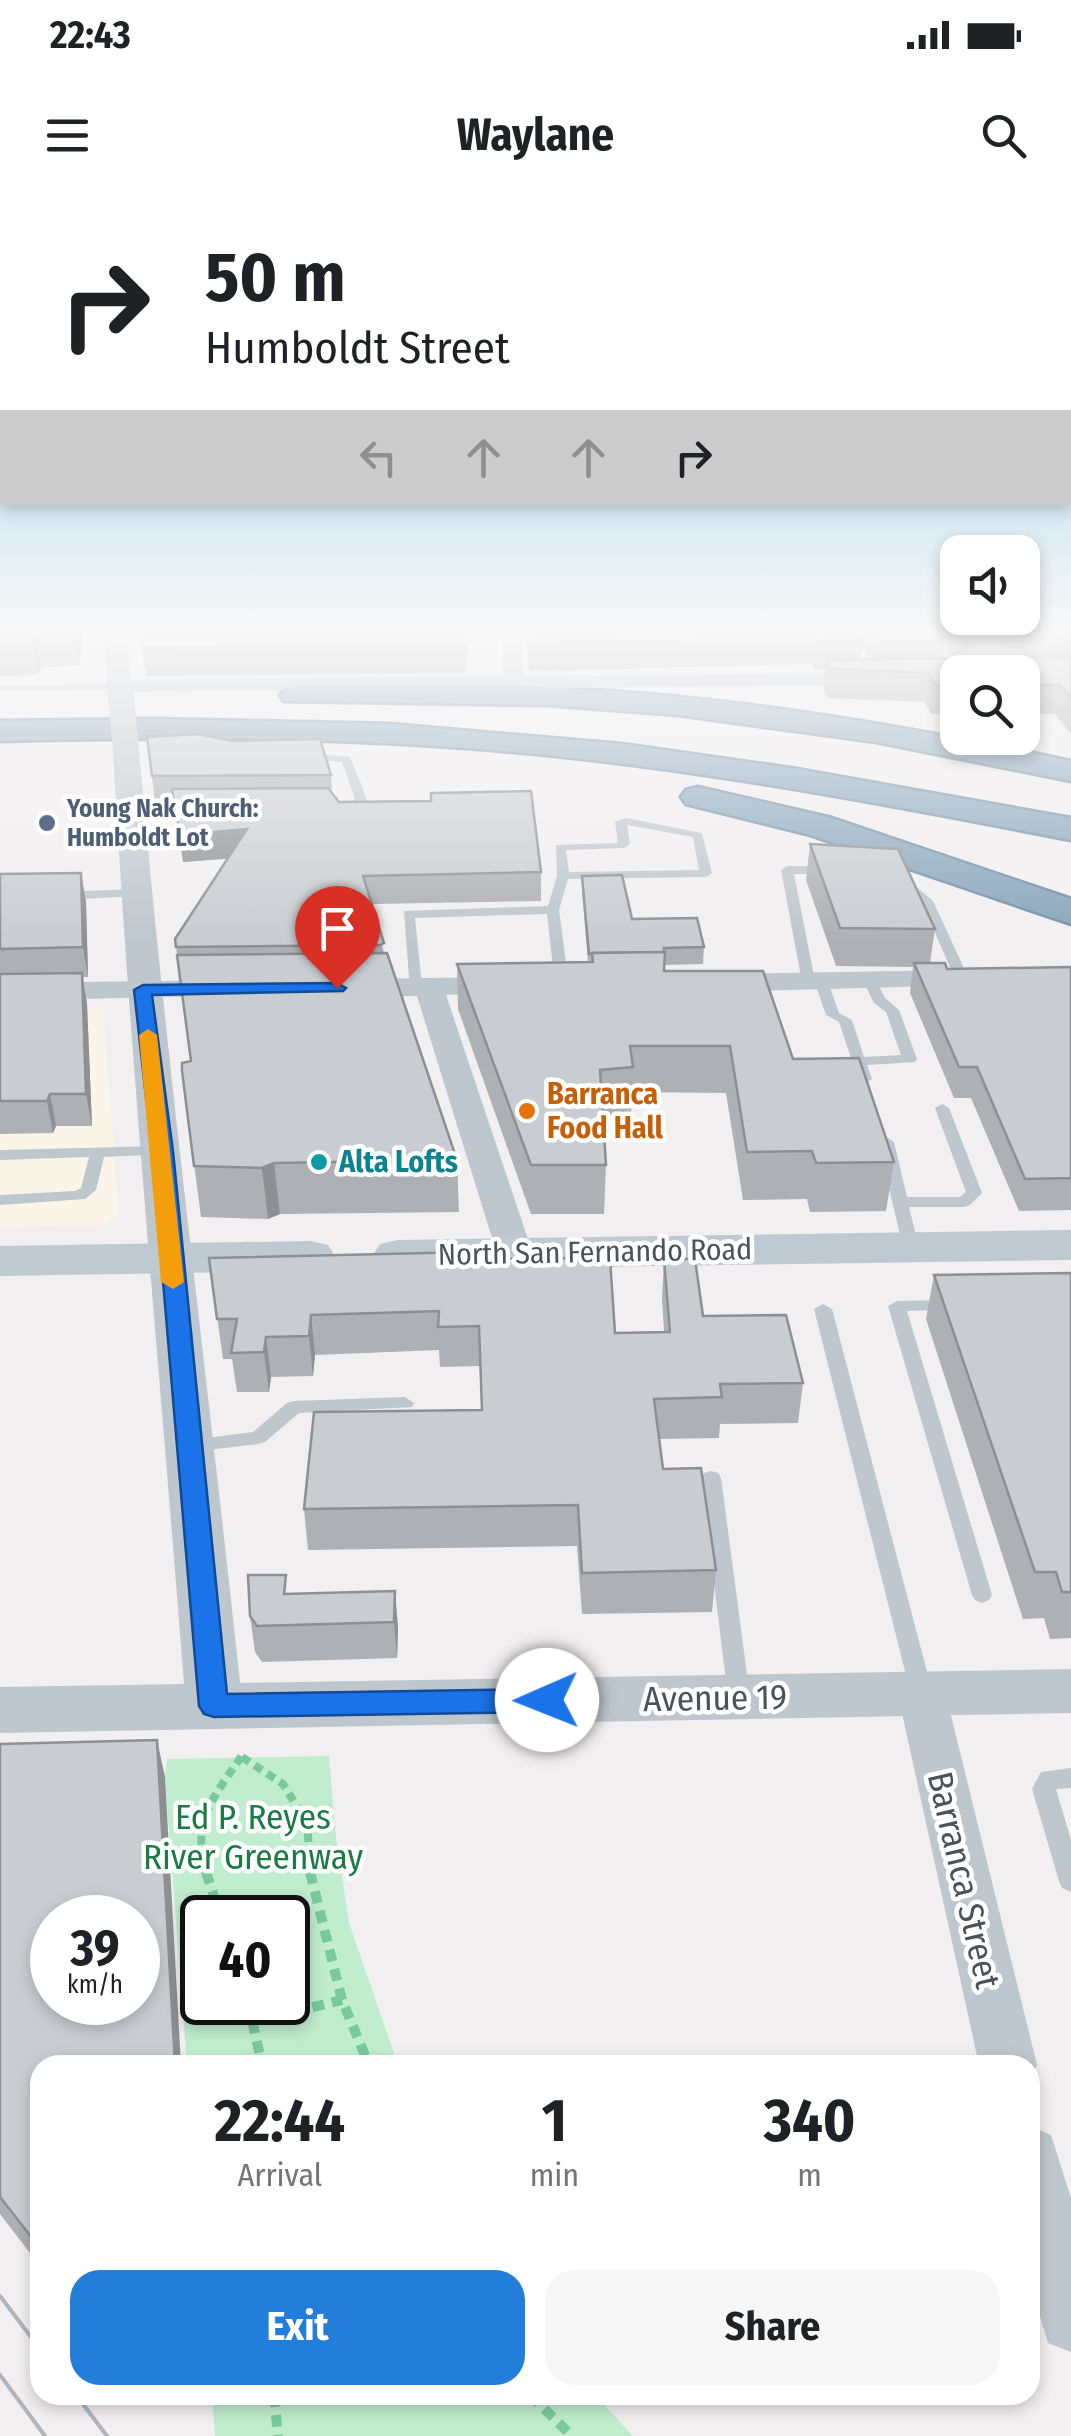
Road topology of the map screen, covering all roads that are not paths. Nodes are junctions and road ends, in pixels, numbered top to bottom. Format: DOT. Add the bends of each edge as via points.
graph roads {
  1 [pos="134,733"];
  2 [pos="387,733"];
  3 [pos="639,733"];
  4 [pos="757,733"];
  5 [pos="879,733"];
  6 [pos="0,746"];
  7 [pos="139,751"];
  8 [pos="293,756"];
  9 [pos="745,770"];
  10 [pos="1071,771"];
  11 [pos="1071,784"];
  12 [pos="1071,802"];
  13 [pos="316,808"];
  14 [pos="128,814"];
  15 [pos="207,814"];
  16 [pos="364,817"];
  17 [pos="327,818"];
  18 [pos="1071,830"];
  19 [pos="845,872"];
  20 [pos="878,874"];
  21 [pos="563,876"];
  22 [pos="135,893"];
  23 [pos="38,896"];
  24 [pos="554,910"];
  25 [pos="1071,912"];
  26 [pos="962,979"];
  27 [pos="998,979"];
  28 [pos="870,981"];
  29 [pos="815,982"];
  30 [pos="695,984"];
  31 [pos="572,985"];
  32 [pos="422,987"];
  33 [pos="318,988"];
  34 [pos="259,989"];
  35 [pos="143,990"];
  36 [pos="0,992"];
  37 [pos="859,1062"];
  38 [pos="871,1097"];
  39 [pos="942,1108"];
  40 [pos="883,1132"];
  41 [pos="162,1151"];
  42 [pos="98,1152"];
  43 [pos="0,1155"];
  44 [pos="0,1200"];
  45 [pos="905,1224"];
  46 [pos="1071,1245"];
  47 [pos="515,1254"];
  48 [pos="170,1258"];
  49 [pos="0,1261"];
  50 [pos="974,1305"];
  51 [pos="823,1309"];
  52 [pos="405,1403"];
  53 [pos="191,1446"];
  54 [pos="710,1478"];
  55 [pos="982,1594"];
  56 [pos="1071,1692"];
  57 [pos="922,1695"];
  58 [pos="739,1697"];
  59 [pos="0,1710"];
  60 [pos="235,1722"];
  61 [pos="1060,1779"];
  62 [pos="1071,1881"];
  63 [pos="1006,2055"];
  64 [pos="1040,2196"];
  65 [pos="1071,2320"];
  1 -- 7 [label="street, bridge"];
  2 -- 9 [label="highway"];
  3 -- 12 [label="highway" via="832,758"];
  4 -- 11 [label="highway"];
  5 -- 10 [label="highway"];
  6 -- 7 [label="highway"];
  7 -- 9 [label="highway" via="390,746"];
  7 -- 14 [label="street"];
  7 -- 25 [label="highway" via="375,755 636,785 820,826"];
  8 -- 13 [label="lane" via="346,759 361,800 351,808"];
  9 -- 18 [label="highway"];
  14 -- 15 [label="lane"];
  14 -- 22 [label="street"];
  16 -- 17 [label="lane"];
  19 -- 29 [label="lane" via="788,870"];
  20 -- 26 [label="lane" via="895,876 927,901"];
  21 -- 21 [label="lane" via="701,876 706,873 695,833 626,821 622,845 560,848"];
  21 -- 24 [label="lane"];
  22 -- 23 [label="lane"];
  22 -- 35 [label="street"];
  24 -- 31 [label="lane"];
  24 -- 32 [label="lane" via="408,914"];
  26 -- 27 [label="street"];
  26 -- 28 [label="street"];
  28 -- 29 [label="street"];
  28 -- 37 [label="lane" via="892,1010 910,1059"];
  29 -- 30 [label="street"];
  29 -- 37 [label="lane" via="833,1015 846,1020"];
  31 -- 32 [label="street"];
  32 -- 33 [label="street"];
  32 -- 47 [label="street"];
  34 -- 35 [label="street"];
  35 -- 36 [label="street"];
  35 -- 41 [label="street"];
  37 -- 38 [label="lane"];
  39 -- 45 [label="lane" via="974,1193"];
  40 -- 45 [label="lane"];
  41 -- 42 [label="lane"];
  41 -- 48 [label="street"];
  42 -- 43 [label="lane"];
  42 -- 44 [label="lane" via="88,1190 79,1196"];
  45 -- 46 [label="main road, North San Fernando Road"];
  45 -- 47 [label="main road, North San Fernando Road"];
  47 -- 48 [label="main road, North San Fernando Road"];
  48 -- 49 [label="main road, North San Fernando Road"];
  48 -- 53 [label="street"];
  50 -- 55 [label="lane" via="896,1306"];
  51 -- 57 [label="lane"];
  52 -- 53 [label="lane" via="294,1407 258,1438"];
  53 -- 60 [label="street"];
  54 -- 58 [label="lane"];
  56 -- 57 [label="street, Avenue 19"];
  57 -- 58 [label="street, Avenue 19"];
  57 -- 63 [label="street, Barranca Street"];
  58 -- 60 [label="street, Avenue 19"];
  59 -- 60 [label="street, Avenue 19"];
  61 -- 62 [label="lane" via="1044,1789"];
  64 -- 65 [label="street"];
}
